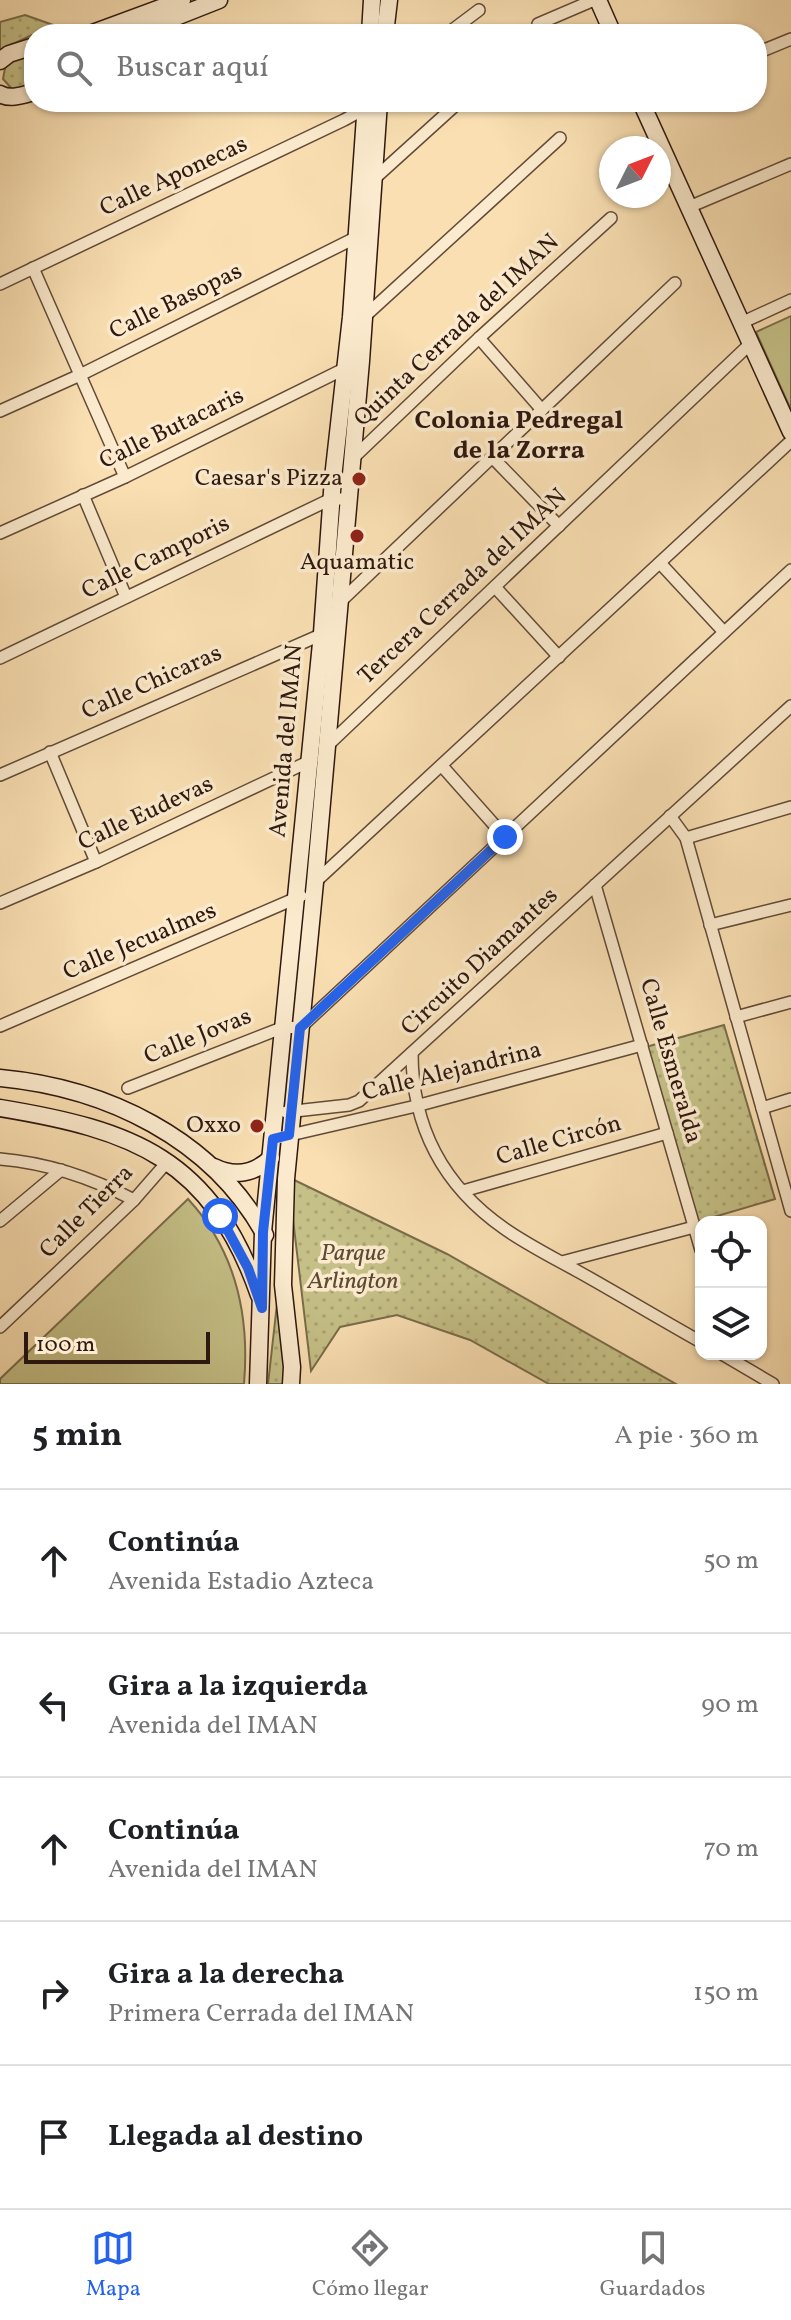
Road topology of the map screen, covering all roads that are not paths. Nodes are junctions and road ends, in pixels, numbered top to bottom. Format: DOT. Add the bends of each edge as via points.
graph roads {
  1 [pos="182,0"];
  2 [pos="219,0"];
  3 [pos="372,0"];
  4 [pos="389,0"];
  5 [pos="596,0"];
  6 [pos="479,10"];
  7 [pos="117,24"];
  8 [pos="158,24"];
  9 [pos="371,24"];
  10 [pos="386,24"];
  11 [pos="460,24"];
  12 [pos="538,24"];
  13 [pos="608,24"];
  14 [pos="791,39"];
  15 [pos="24,49"];
  16 [pos="767,49"];
  17 [pos="0,61"];
  18 [pos="24,93"];
  19 [pos="2,96"];
  20 [pos="354,112"];
  21 [pos="370,112"];
  22 [pos="448,112"];
  23 [pos="647,112"];
  24 [pos="560,138"];
  25 [pos="791,164"];
  26 [pos="368,178"];
  27 [pos="689,207"];
  28 [pos="611,218"];
  29 [pos="364,234"];
  30 [pos="33,268"];
  31 [pos="675,283"];
  32 [pos="0,284"];
  33 [pos="791,300"];
  34 [pos="358,317"];
  35 [pos="741,323"];
  36 [pos="479,338"];
  37 [pos="750,344"];
  38 [pos="353,364"];
  39 [pos="80,375"];
  40 [pos="542,410"];
  41 [pos="0,411"];
  42 [pos="791,432"];
  43 [pos="791,441"];
  44 [pos="493,458"];
  45 [pos="351,460"];
  46 [pos="125,477"];
  47 [pos="333,478"];
  48 [pos="83,495"];
  49 [pos="340,499"];
  50 [pos="559,526"];
  51 [pos="0,533"];
  52 [pos="660,563"];
  53 [pos="791,570"];
  54 [pos="495,587"];
  55 [pos="126,597"];
  56 [pos="331,603"];
  57 [pos="724,632"];
  58 [pos="329,633"];
  59 [pos="559,657"];
  60 [pos="0,658"];
  61 [pos="791,706"];
  62 [pos="327,746"];
  63 [pos="50,752"];
  64 [pos="309,763"];
  65 [pos="442,766"];
  66 [pos="0,775"];
  67 [pos="791,807"];
  68 [pos="670,816"];
  69 [pos="505,837"];
  70 [pos="686,838"];
  71 [pos="96,862"];
  72 [pos="315,882"];
  73 [pos="595,885"];
  74 [pos="296,899"];
  75 [pos="0,903"];
  76 [pos="791,905"];
  77 [pos="710,925"];
  78 [pos="791,1002"];
  79 [pos="736,1017"];
  80 [pos="0,1026"];
  81 [pos="292,1027"];
  82 [pos="642,1045"];
  83 [pos="412,1053"];
  84 [pos="0,1078"];
  85 [pos="128,1088"];
  86 [pos="64,1091"];
  87 [pos="791,1099"];
  88 [pos="349,1105"];
  89 [pos="416,1106"];
  90 [pos="0,1108"];
  91 [pos="762,1108"];
  92 [pos="283,1112"];
  93 [pos="58,1118"];
  94 [pos="352,1121"];
  95 [pos="667,1133"];
  96 [pos="281,1137"];
  97 [pos="271,1158"];
  98 [pos="0,1159"];
  99 [pos="168,1161"];
  100 [pos="209,1164"];
  101 [pos="61,1170"];
  102 [pos="463,1191"];
  103 [pos="789,1196"];
  104 [pos="134,1200"];
  105 [pos="791,1211"];
  106 [pos="0,1221"];
  107 [pos="694,1227"];
  108 [pos="695,1230"];
  109 [pos="263,1232"];
  110 [pos="562,1262"];
  111 [pos="283,1285"];
  112 [pos="262,1308"];
  113 [pos="0,1327"];
  114 [pos="695,1339"];
  115 [pos="734,1360"];
  116 [pos="258,1384"];
  117 [pos="291,1384"];
  118 [pos="773,1384"];
  1 -- 7 [label="main road"];
  2 -- 8 [label="main road"];
  3 -- 9 [label="main road"];
  4 -- 10 [label="main road"];
  5 -- 12 [label="street"];
  5 -- 13 [label="main road"];
  6 -- 11 [label="street"];
  14 -- 16 [label="street"];
  15 -- 17 [label="main road"];
  18 -- 19 [label="main road"];
  20 -- 30 [label="street, Calle Aponecas"];
  21 -- 26 [label="main road, Avenida del IMAN"];
  22 -- 26 [label="street"];
  23 -- 27 [label="main road"];
  24 -- 34 [label="street"];
  25 -- 27 [label="street"];
  26 -- 29 [label="main road, Avenida del IMAN"];
  27 -- 35 [label="main road"];
  28 -- 36 [label="street, Quinta Cerrada del IMAN"];
  29 -- 34 [label="main road, Avenida del IMAN"];
  29 -- 39 [label="street, Calle Basopas"];
  30 -- 32 [label="street, Calle Aponecas"];
  30 -- 39 [label="street"];
  31 -- 40 [label="street"];
  33 -- 35 [label="street"];
  34 -- 38 [label="main road, Avenida del IMAN"];
  35 -- 37 [label="main road"];
  36 -- 40 [label="street"];
  36 -- 45 [label="street, Quinta Cerrada del IMAN"];
  37 -- 42 [label="main road"];
  37 -- 50 [label="street, Tercera Cerrada del IMAN"];
  38 -- 45 [label="main road, Avenida del IMAN"];
  38 -- 46 [label="street, Calle Butacaris"];
  38 -- 47 [label="main road, Avenida del IMAN"];
  39 -- 41 [label="street, Calle Basopas"];
  39 -- 46 [label="street"];
  40 -- 44 [label="street"];
  43 -- 52 [label="street, Calle Jecualmes"];
  44 -- 50 [label="street"];
  44 -- 56 [label="street"];
  45 -- 47 [label="street, Quinta Cerrada del IMAN"];
  45 -- 49 [label="main road, Avenida del IMAN"];
  46 -- 48 [label="street, Calle Butacaris"];
  47 -- 49 [label="main road, Avenida del IMAN"];
  48 -- 51 [label="street, Calle Butacaris"];
  48 -- 55 [label="street"];
  49 -- 55 [label="street, Calle Camporis"];
  49 -- 56 [label="main road, Avenida del IMAN"];
  50 -- 54 [label="street, Tercera Cerrada del IMAN"];
  52 -- 57 [label="street"];
  52 -- 59 [label="street, Calle Jecualmes"];
  53 -- 57 [label="street"];
  54 -- 59 [label="street"];
  54 -- 62 [label="street, Tercera Cerrada del IMAN"];
  55 -- 60 [label="street, Calle Camporis"];
  56 -- 58 [label="main road, Avenida del IMAN"];
  57 -- 69 [label="street"];
  58 -- 62 [label="main road, Avenida del IMAN"];
  58 -- 63 [label="street, Calle Chicaras"];
  58 -- 64 [label="main road, Avenida del IMAN"];
  59 -- 65 [label="street, Calle Jecualmes"];
  61 -- 68 [label="street, Circuito Diamantes"];
  62 -- 64 [label="street, Tercera Cerrada del IMAN"];
  62 -- 72 [label="main road, Avenida del IMAN"];
  63 -- 66 [label="street, Calle Chicaras"];
  63 -- 71 [label="street"];
  64 -- 71 [label="street, Calle Eudevas"];
  64 -- 74 [label="main road, Avenida del IMAN"];
  65 -- 69 [label="street"];
  65 -- 72 [label="street, Calle Jecualmes"];
  67 -- 70 [label="street"];
  68 -- 70 [label="street"];
  68 -- 73 [label="street, Circuito Diamantes"];
  69 -- 81 [label="street"];
  70 -- 77 [label="street"];
  71 -- 75 [label="street, Calle Eudevas"];
  72 -- 74 [label="street, Calle Jecualmes"];
  72 -- 81 [label="main road, Avenida del IMAN"];
  73 -- 82 [label="street, Calle Esmeralda"];
  73 -- 83 [label="street, Circuito Diamantes"];
  74 -- 80 [label="street, Calle Jecualmes"];
  74 -- 81 [label="main road, Avenida del IMAN"];
  76 -- 77 [label="street"];
  77 -- 79 [label="street"];
  78 -- 79 [label="street"];
  79 -- 91 [label="street"];
  81 -- 85 [label="street, Calle Jovas"];
  81 -- 92 [label="main road, Avenida del IMAN"];
  82 -- 89 [label="street, Calle Alejandrina"];
  82 -- 95 [label="street, Calle Esmeralda"];
  83 -- 88 [label="street, Calle Alejandrina"];
  83 -- 89 [label="street, Circuito Diamantes"];
  84 -- 86 [label="main road"];
  86 -- 93 [label="main road"];
  86 -- 100 [label="main road" via="145,1118"];
  87 -- 91 [label="street"];
  88 -- 92 [label="street, Calle Alejandrina"];
  88 -- 94 [label="street"];
  89 -- 94 [label="street, Calle Alejandrina"];
  89 -- 102 [label="street, Circuito Diamantes" via="436,1155"];
  90 -- 93 [label="main road"];
  91 -- 103 [label="street"];
  92 -- 96 [label="main road, Avenida del IMAN"];
  93 -- 99 [label="main road" via="129,1140"];
  94 -- 96 [label="street, Calle Alejandrina"];
  95 -- 102 [label="street, Calle Circón"];
  95 -- 107 [label="street, Calle Esmeralda"];
  96 -- 97 [label="main road, Avenida del IMAN"];
  96 -- 111 [label="main road, Avenida del IMAN"];
  97 -- 100 [label="main road" via="255,1170 239,1173"];
  97 -- 109 [label="main road, Avenida del IMAN"];
  98 -- 101 [label="street"];
  99 -- 104 [label="street, Calle Tierra"];
  99 -- 112 [label="main road" via="220,1216"];
  100 -- 109 [label="main road"];
  101 -- 104 [label="street"];
  101 -- 106 [label="street"];
  102 -- 110 [label="street, Circuito Diamantes" via="503,1228"];
  103 -- 105 [label="street"];
  104 -- 113 [label="street, Calle Tierra"];
  107 -- 108 [label="street, Calle Esmeralda"];
  107 -- 110 [label="street"];
  109 -- 111 [label="main road"];
  109 -- 112 [label="main road, Avenida del IMAN"];
  110 -- 114 [label="street, Circuito Diamantes"];
  111 -- 117 [label="main road, Avenida del IMAN"];
  112 -- 116 [label="main road, Avenida del IMAN"];
  115 -- 118 [label="street"];
}
